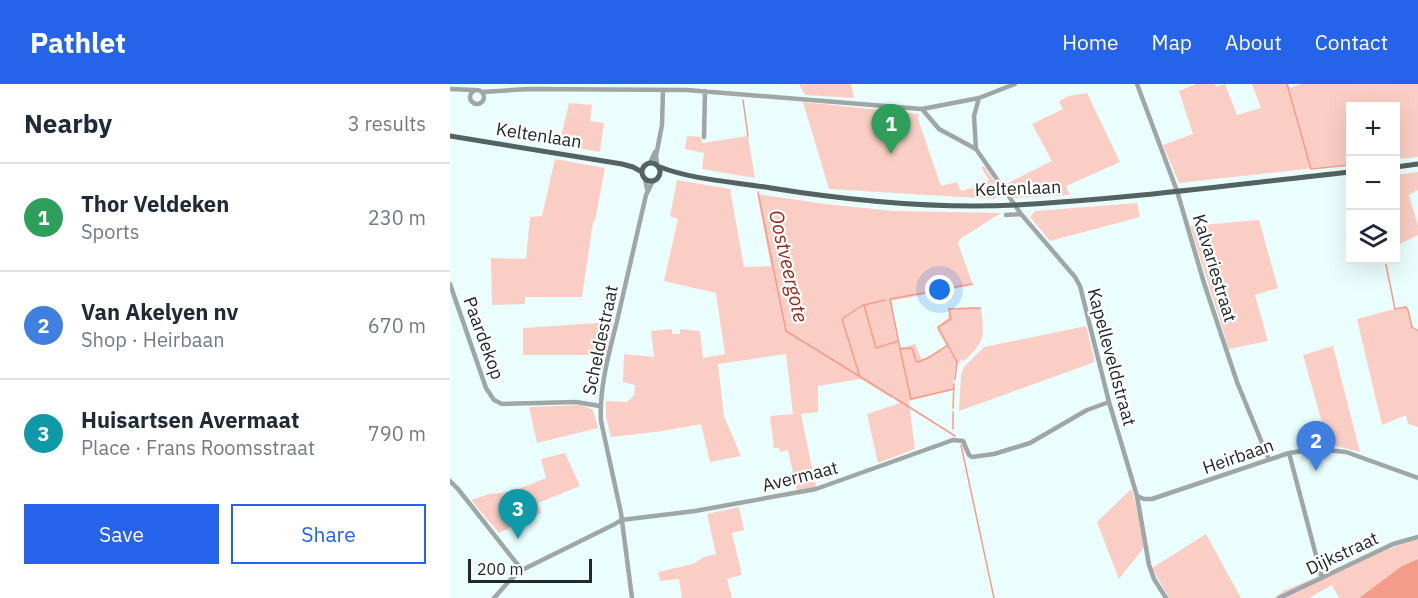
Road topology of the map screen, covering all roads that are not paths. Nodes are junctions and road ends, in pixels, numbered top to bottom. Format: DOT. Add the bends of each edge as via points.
graph roads {
  1 [pos="660,84"];
  2 [pos="712,84"];
  3 [pos="1015,84"];
  4 [pos="1137,84"];
  5 [pos="1003,86"];
  6 [pos="575,87"];
  7 [pos="450,89"];
  8 [pos="662,90"];
  9 [pos="498,91"];
  10 [pos="705,91"];
  11 [pos="472,92"];
  12 [pos="712,92"];
  13 [pos="483,93"];
  14 [pos="979,98"];
  15 [pos="483,100"];
  16 [pos="922,109"];
  17 [pos="450,136"];
  18 [pos="704,137"];
  19 [pos="657,147"];
  20 [pos="976,149"];
  21 [pos="648,163"];
  22 [pos="622,164"];
  23 [pos="1418,164"];
  24 [pos="658,166"];
  25 [pos="1400,166"];
  26 [pos="1346,172"];
  27 [pos="687,174"];
  28 [pos="644,175"];
  29 [pos="659,177"];
  30 [pos="653,181"];
  31 [pos="1177,190"];
  32 [pos="646,195"];
  33 [pos="1015,205"];
  34 [pos="1005,214"];
  35 [pos="1021,214"];
  36 [pos="450,284"];
  37 [pos="1109,402"];
  38 [pos="600,406"];
  39 [pos="1288,453"];
  40 [pos="1269,460"];
  41 [pos="1418,478"];
  42 [pos="450,481"];
  43 [pos="1137,496"];
  44 [pos="621,520"];
  45 [pos="1418,537"];
  46 [pos="522,570"];
  47 [pos="1322,578"];
  48 [pos="494,598"];
  49 [pos="632,598"];
  50 [pos="1166,598"];
  51 [pos="1279,598"];
  1 -- 8 [label="street"];
  2 -- 12 [label="street"];
  3 -- 5 [label="street"];
  4 -- 31 [label="street, Kalvariestraat"];
  5 -- 14 [label="street"];
  6 -- 8 [label="street"];
  6 -- 9 [label="street"];
  7 -- 11 [label="street"];
  8 -- 10 [label="street"];
  8 -- 19 [label="street" via="662,125"];
  9 -- 13 [label="street"];
  9 -- 15 [label="street"];
  10 -- 12 [label="street"];
  10 -- 18 [label="street"];
  11 -- 13 [label="street"];
  11 -- 15 [label="street" via="470,100 474,104"];
  12 -- 16 [label="street"];
  13 -- 15 [label="street"];
  14 -- 16 [label="street"];
  14 -- 20 [label="street" via="974,116"];
  16 -- 20 [label="street" via="939,129"];
  17 -- 22 [label="main road, Keltenlaan"];
  19 -- 21 [label="street"];
  19 -- 24 [label="street"];
  20 -- 33 [label="street, Kapelleveldstraat"];
  21 -- 22 [label="main road, Keltenlaan"];
  21 -- 24 [label="main road, Keltenlaan"];
  21 -- 28 [label="main road"];
  22 -- 28 [label="main road, Keltenlaan"];
  23 -- 25 [label="main road"];
  24 -- 27 [label="main road, Keltenlaan"];
  24 -- 29 [label="main road"];
  26 -- 31 [label="main road, Keltenlaan"];
  27 -- 29 [label="main road, Keltenlaan"];
  27 -- 33 [label="main road, Keltenlaan" via="877,201"];
  28 -- 30 [label="main road, Keltenlaan"];
  28 -- 32 [label="street, Scheldestraat"];
  29 -- 30 [label="main road, Keltenlaan"];
  30 -- 32 [label="street, Scheldestraat"];
  31 -- 33 [label="main road, Keltenlaan"];
  31 -- 40 [label="street, Kalvariestraat" via="1237,382"];
  32 -- 38 [label="street, Scheldestraat"];
  33 -- 35 [label="street, Kapelleveldstraat"];
  34 -- 35 [label="street"];
  35 -- 37 [label="street, Kapelleveldstraat" via="1080,286"];
  36 -- 38 [label="street, Paardekop" via="486,388 494,400 502,404 576,402"];
  37 -- 43 [label="street, Kapelleveldstraat"];
  37 -- 44 [label="street, Avermaat" via="1087,410 1030,443 994,454 972,457 963,441 953,440 816,489 694,512"];
  38 -- 44 [label="street, Scheldestraat"];
  39 -- 40 [label="street, Heirbaan"];
  39 -- 41 [label="street, Heirbaan" via="1337,450"];
  39 -- 47 [label="street"];
  40 -- 43 [label="street, Heirbaan" via="1152,499"];
  42 -- 46 [label="street"];
  43 -- 50 [label="street, Kapelleveldstraat" via="1149,565"];
  44 -- 46 [label="street, Avermaat"];
  44 -- 49 [label="street, Scheldestraat"];
  45 -- 47 [label="street, Dijkstraat" via="1393,544"];
  46 -- 48 [label="street, Avermaat"];
  47 -- 51 [label="street, Dijkstraat"];
}
